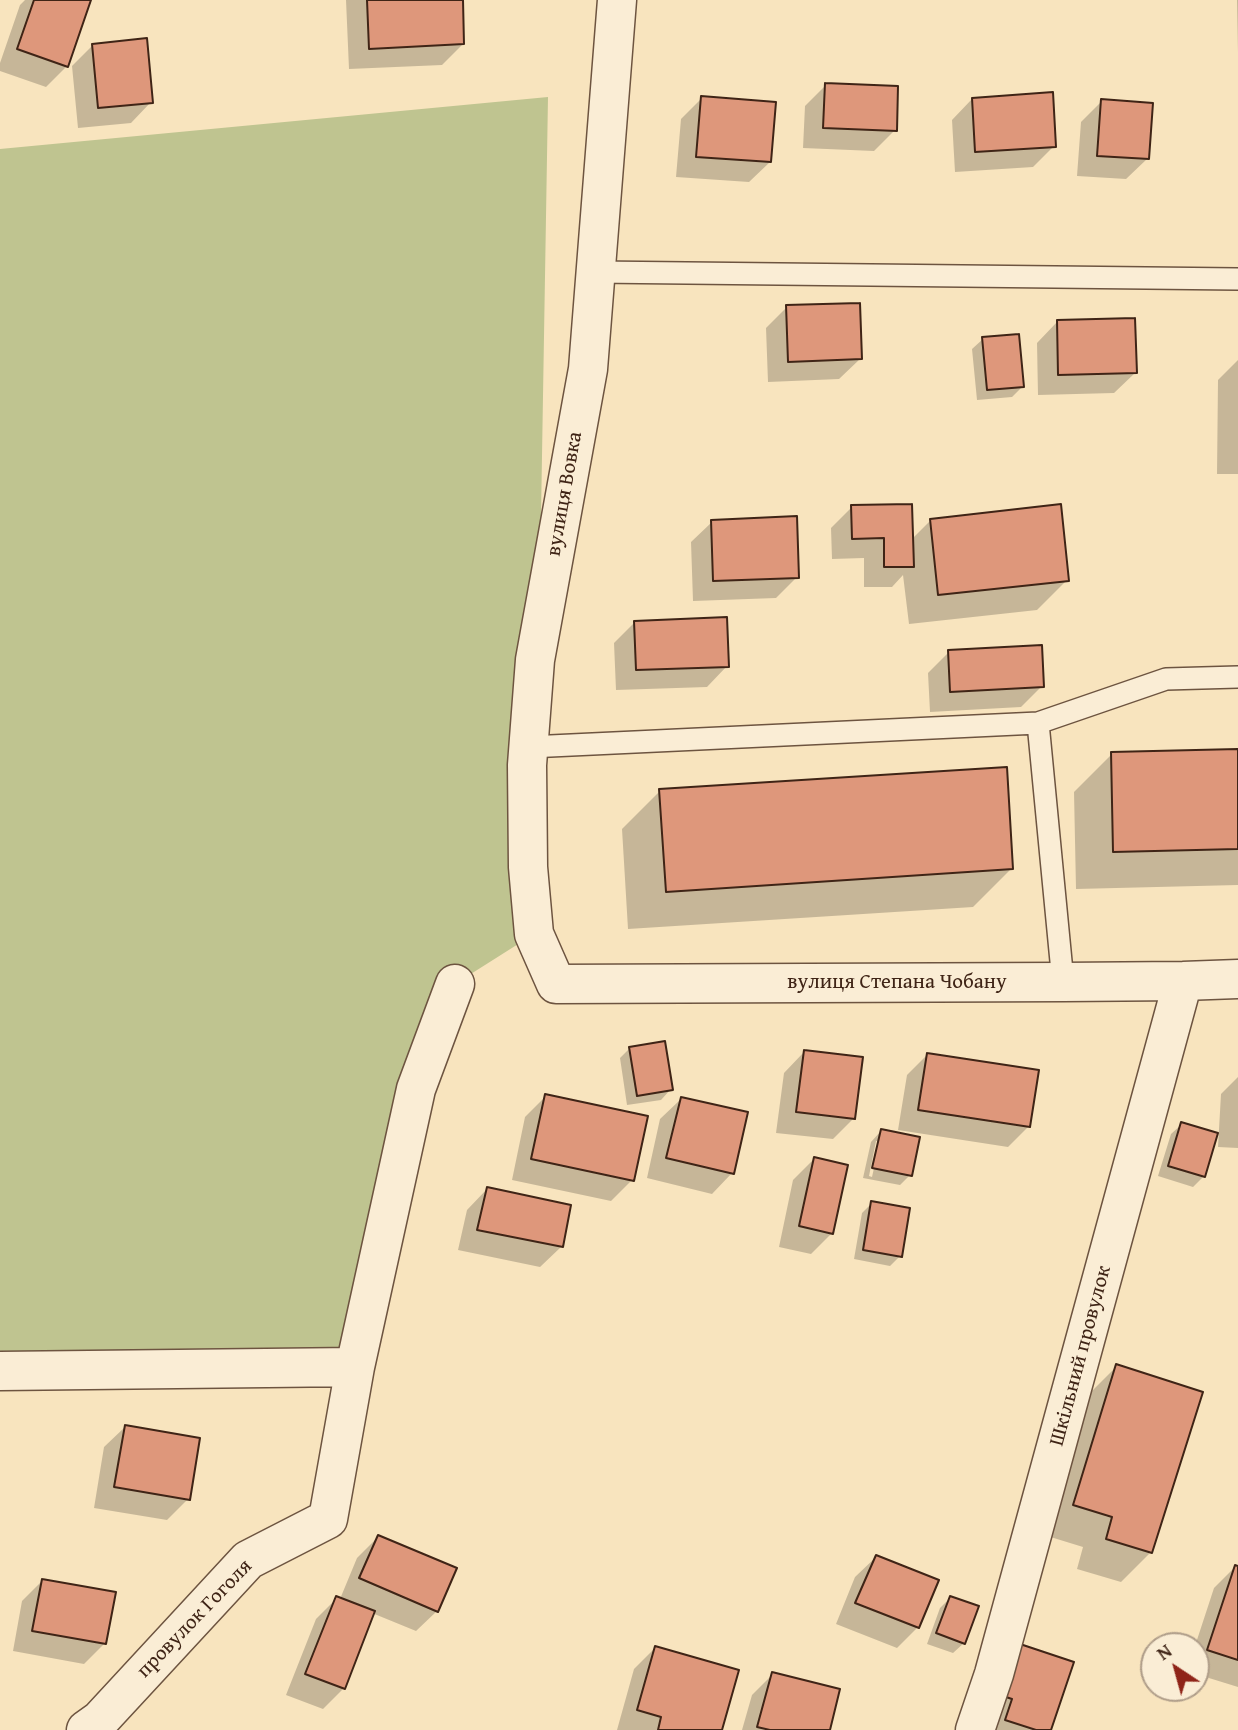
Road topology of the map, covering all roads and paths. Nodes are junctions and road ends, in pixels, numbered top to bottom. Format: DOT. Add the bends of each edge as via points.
graph roads {
  1 [pos="617,0"];
  2 [pos="595,272"];
  3 [pos="1238,279"];
  4 [pos="1238,677"];
  5 [pos="1038,723"];
  6 [pos="529,747"];
  7 [pos="1238,979"];
  8 [pos="1183,981"];
  9 [pos="1063,982"];
  10 [pos="456,984"];
  11 [pos="556,984"];
  12 [pos="355,1367"];
  13 [pos="0,1371"];
  14 [pos="86,1730"];
  15 [pos="975,1730"];
  1 -- 2 [label="street, вулиця Вовка"];
  2 -- 3 [label="lane"];
  2 -- 6 [label="street, вулиця Вовка" via="588,369 535,660"];
  4 -- 5 [label="lane" via="1166,680"];
  5 -- 6 [label="lane"];
  5 -- 9 [label="lane"];
  6 -- 11 [label="street, вулиця Вовка" via="528,867 534,934"];
  7 -- 8 [label="street, вулиця Степана Чобану"];
  8 -- 9 [label="street, вулиця Степана Чобану"];
  8 -- 15 [label="street, Шкільний провулок"];
  9 -- 11 [label="street, вулиця Степана Чобану"];
  10 -- 12 [label="street, провулок Гоголя" via="416,1089"];
  12 -- 13 [label="street"];
  12 -- 14 [label="street, провулок Гоголя" via="328,1519 248,1560"];
}
